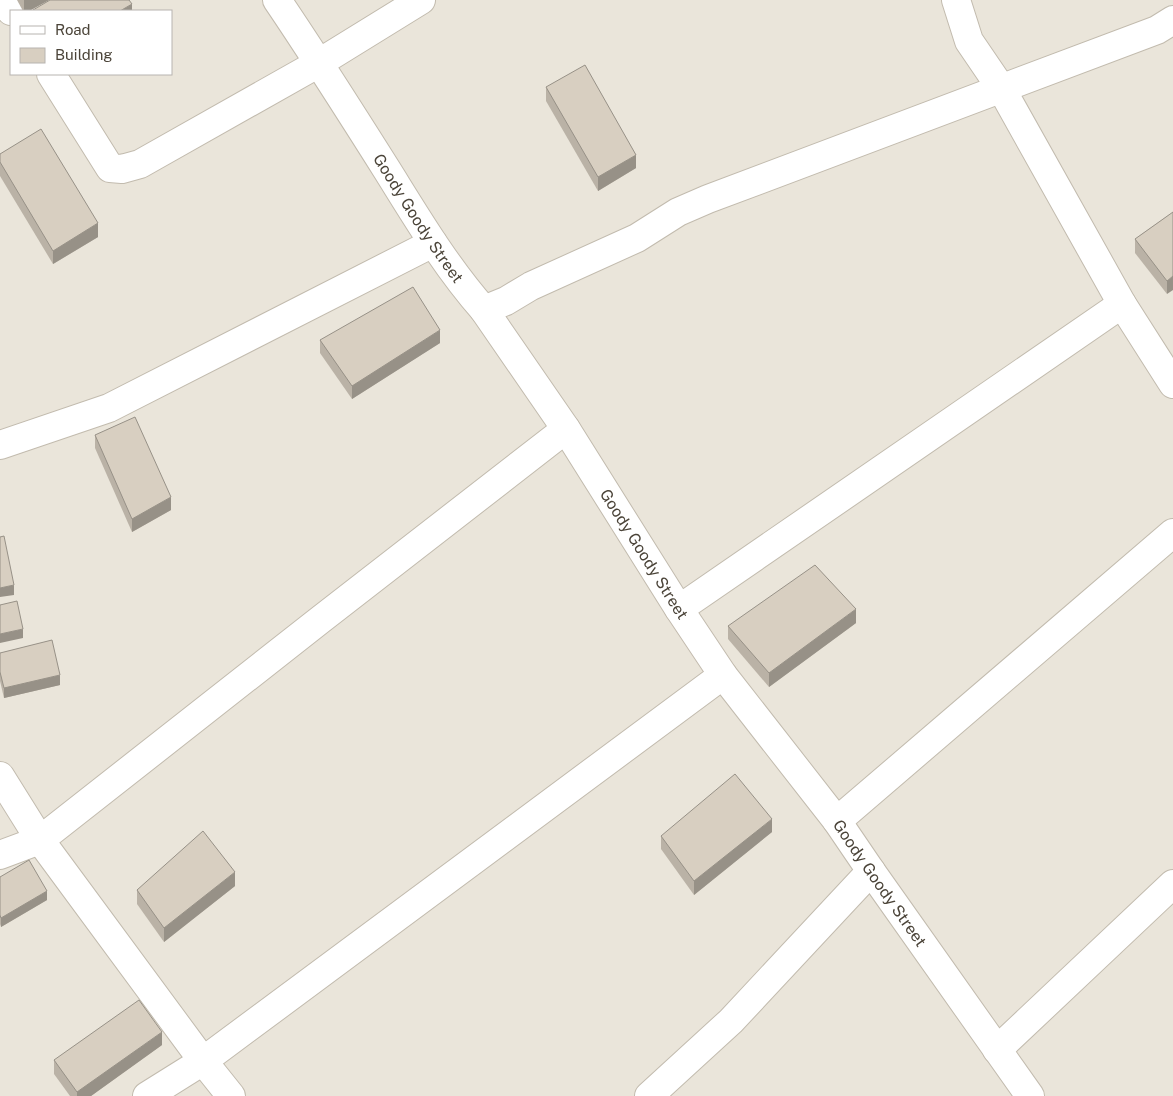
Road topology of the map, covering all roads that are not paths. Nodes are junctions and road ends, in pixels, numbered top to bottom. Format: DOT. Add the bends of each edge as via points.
graph roads {
  1 [pos="278,0"];
  2 [pos="421,0"];
  3 [pos="956,0"];
  4 [pos="1173,20"];
  5 [pos="319,62"];
  6 [pos="52,75"];
  7 [pos="1001,88"];
  8 [pos="433,243"];
  9 [pos="1122,304"];
  10 [pos="484,310"];
  11 [pos="1173,384"];
  12 [pos="566,429"];
  13 [pos="0,445"];
  14 [pos="1173,533"];
  15 [pos="679,609"];
  16 [pos="723,675"];
  17 [pos="0,776"];
  18 [pos="837,821"];
  19 [pos="40,840"];
  20 [pos="0,855"];
  21 [pos="871,871"];
  22 [pos="1173,884"];
  23 [pos="997,1050"];
  24 [pos="203,1061"];
  25 [pos="146,1096"];
  26 [pos="231,1096"];
  27 [pos="649,1096"];
  28 [pos="1030,1096"];
  1 -- 5 [label="street, Goody Goody Street"];
  2 -- 5 [label="street"];
  3 -- 7 [label="street" via="969,41"];
  4 -- 7 [label="street" via="1157,30"];
  5 -- 6 [label="street" via="140,164 122,169 110,168"];
  5 -- 8 [label="street, Goody Goody Street"];
  7 -- 9 [label="street"];
  7 -- 10 [label="street" via="708,199 678,212 637,238"];
  8 -- 10 [label="street, Goody Goody Street"];
  8 -- 13 [label="street" via="109,408"];
  9 -- 11 [label="street"];
  9 -- 15 [label="street"];
  10 -- 12 [label="street, Goody Goody Street"];
  12 -- 15 [label="street, Goody Goody Street"];
  12 -- 19 [label="street"];
  14 -- 18 [label="street"];
  15 -- 16 [label="street, Goody Goody Street"];
  16 -- 18 [label="street, Goody Goody Street"];
  16 -- 24 [label="street"];
  17 -- 19 [label="street"];
  18 -- 21 [label="street, Goody Goody Street"];
  19 -- 20 [label="street"];
  19 -- 24 [label="street"];
  21 -- 23 [label="street, Goody Goody Street"];
  21 -- 27 [label="street" via="732,1021"];
  22 -- 23 [label="street"];
  23 -- 28 [label="street, Goody Goody Street"];
  24 -- 25 [label="street"];
  24 -- 26 [label="street"];
}
